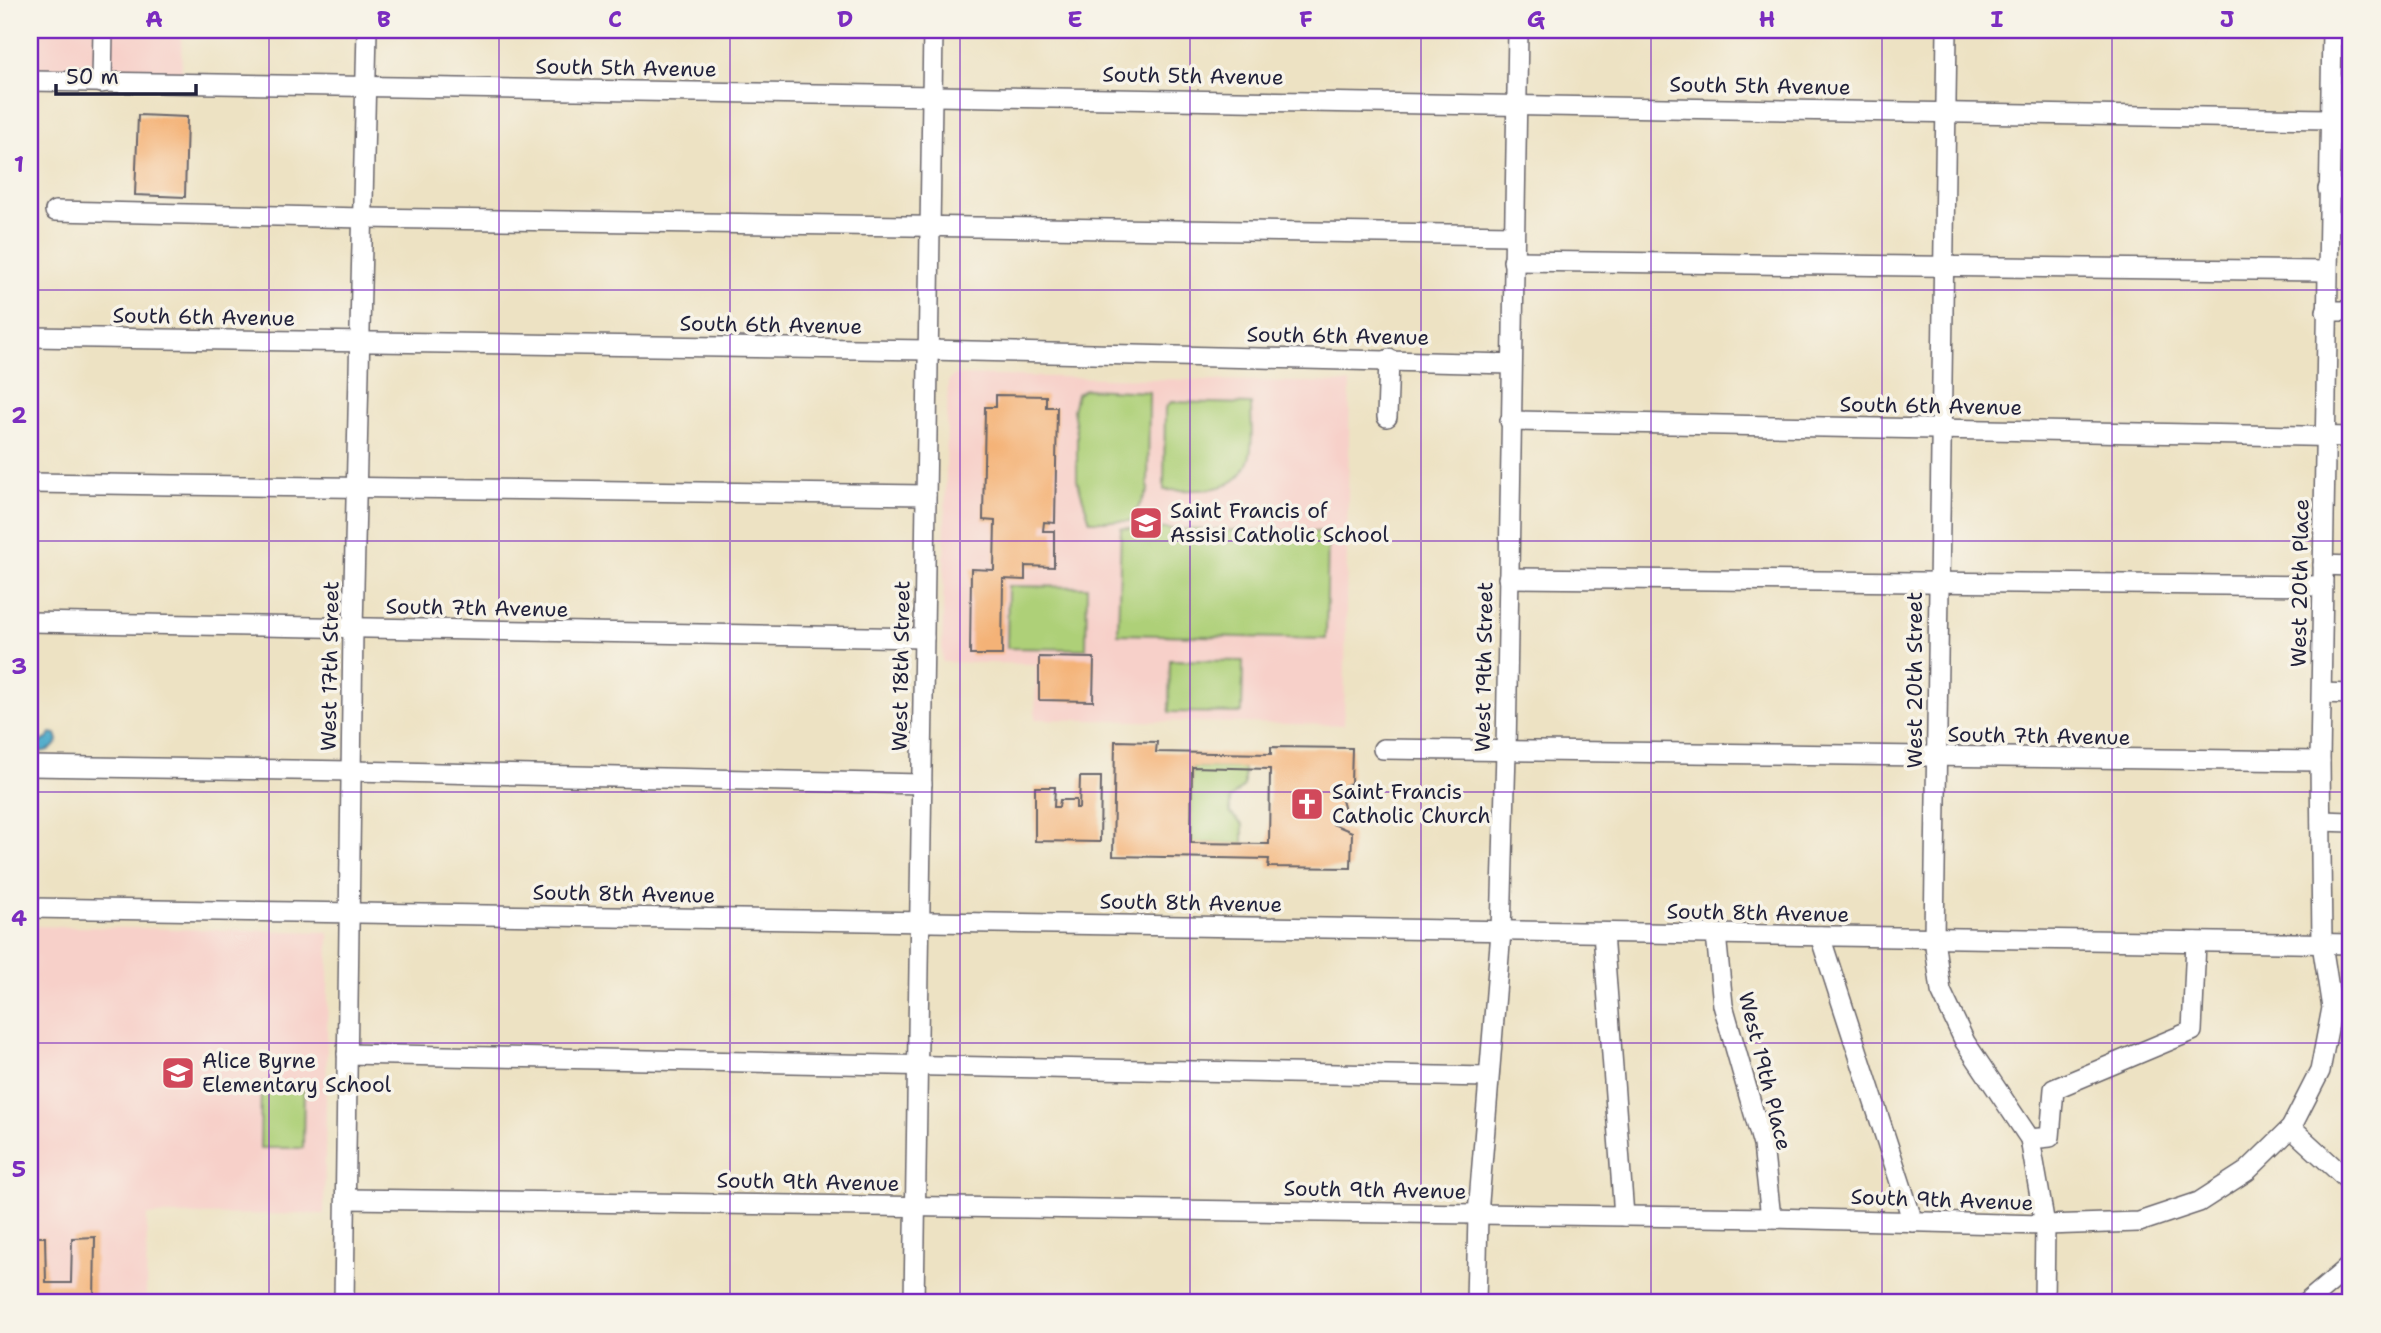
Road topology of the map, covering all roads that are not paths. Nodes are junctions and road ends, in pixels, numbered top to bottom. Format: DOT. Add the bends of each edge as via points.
graph roads {
  1 [pos="103,30"];
  2 [pos="367,30"];
  3 [pos="933,30"];
  4 [pos="1518,30"];
  5 [pos="1947,30"];
  6 [pos="2332,30"];
  7 [pos="2331,73"];
  8 [pos="2351,73"];
  9 [pos="30,81"];
  10 [pos="102,83"];
  11 [pos="366,87"];
  12 [pos="932,94"];
  13 [pos="1516,104"];
  14 [pos="1945,112"];
  15 [pos="2329,119"];
  16 [pos="2328,189"];
  17 [pos="2351,189"];
  18 [pos="55,212"];
  19 [pos="363,218"];
  20 [pos="930,226"];
  21 [pos="1514,235"];
  22 [pos="1513,261"];
  23 [pos="1945,267"];
  24 [pos="2327,271"];
  25 [pos="2326,311"];
  26 [pos="2351,311"];
  27 [pos="30,337"];
  28 [pos="359,343"];
  29 [pos="929,350"];
  30 [pos="1389,359"];
  31 [pos="1511,364"];
  32 [pos="1387,417"];
  33 [pos="1510,421"];
  34 [pos="1942,428"];
  35 [pos="2325,436"];
  36 [pos="2351,437"];
  37 [pos="30,483"];
  38 [pos="356,488"];
  39 [pos="926,495"];
  40 [pos="2323,565"];
  41 [pos="2351,566"];
  42 [pos="1508,578"];
  43 [pos="1937,582"];
  44 [pos="2323,586"];
  45 [pos="30,622"];
  46 [pos="353,629"];
  47 [pos="924,638"];
  48 [pos="2322,693"];
  49 [pos="2351,694"];
  50 [pos="1382,749"];
  51 [pos="1506,751"];
  52 [pos="1938,757"];
  53 [pos="2320,761"];
  54 [pos="30,766"];
  55 [pos="352,771"];
  56 [pos="922,784"];
  57 [pos="2320,821"];
  58 [pos="2351,822"];
  59 [pos="30,908"];
  60 [pos="350,912"];
  61 [pos="920,921"];
  62 [pos="1501,932"];
  63 [pos="1603,933"];
  64 [pos="1716,934"];
  65 [pos="1820,936"];
  66 [pos="1934,938"];
  67 [pos="2196,942"];
  68 [pos="2322,944"];
  69 [pos="2351,944"];
  70 [pos="347,1054"];
  71 [pos="918,1065"];
  72 [pos="1488,1077"];
  73 [pos="2291,1128"];
  74 [pos="2030,1139"];
  75 [pos="2351,1183"];
  76 [pos="346,1199"];
  77 [pos="916,1206"];
  78 [pos="1478,1214"];
  79 [pos="1624,1216"];
  80 [pos="1771,1218"];
  81 [pos="1913,1222"];
  82 [pos="2045,1225"];
  83 [pos="2351,1265"];
  84 [pos="344,1303"];
  85 [pos="914,1303"];
  86 [pos="1476,1303"];
  87 [pos="2044,1303"];
  88 [pos="2306,1303"];
  1 -- 10 [label="street"];
  2 -- 11 [label="street, West 17th Street"];
  3 -- 12 [label="street, West 18th Street"];
  4 -- 13 [label="street, West 19th Street"];
  5 -- 14 [label="street, West 20th Street"];
  6 -- 7 [label="street, West 20th Place"];
  7 -- 8 [label="street"];
  7 -- 15 [label="street, West 20th Place"];
  9 -- 10 [label="street, South 5th Avenue"];
  10 -- 11 [label="street, South 5th Avenue"];
  11 -- 12 [label="street, South 5th Avenue"];
  11 -- 19 [label="street, West 17th Street"];
  12 -- 13 [label="street, South 5th Avenue"];
  12 -- 20 [label="street, West 18th Street"];
  13 -- 14 [label="street, South 5th Avenue"];
  13 -- 21 [label="street, West 19th Street"];
  14 -- 15 [label="street, South 5th Avenue"];
  14 -- 23 [label="street, West 20th Street"];
  15 -- 16 [label="street, West 20th Place"];
  16 -- 17 [label="street"];
  16 -- 24 [label="street, West 20th Place"];
  18 -- 19 [label="street"];
  19 -- 20 [label="street"];
  19 -- 28 [label="street, West 17th Street"];
  20 -- 21 [label="street"];
  20 -- 29 [label="street, West 18th Street"];
  21 -- 22 [label="street, West 19th Street"];
  22 -- 23 [label="street"];
  22 -- 31 [label="street, West 19th Street"];
  23 -- 24 [label="street"];
  23 -- 34 [label="street, West 20th Street"];
  24 -- 25 [label="street, West 20th Place"];
  25 -- 26 [label="street"];
  25 -- 35 [label="street, West 20th Place"];
  27 -- 28 [label="street, South 6th Avenue"];
  28 -- 29 [label="street, South 6th Avenue"];
  28 -- 38 [label="street, West 17th Street"];
  29 -- 30 [label="street, South 6th Avenue"];
  29 -- 39 [label="street, West 18th Street"];
  30 -- 31 [label="street, South 6th Avenue"];
  30 -- 32 [label="street"];
  31 -- 33 [label="street, West 19th Street"];
  33 -- 34 [label="street, South 6th Avenue"];
  33 -- 42 [label="street, West 19th Street"];
  34 -- 35 [label="street, South 6th Avenue"];
  34 -- 43 [label="street, West 20th Street"];
  35 -- 36 [label="street, South 6th Avenue"];
  35 -- 40 [label="street, West 20th Place"];
  37 -- 38 [label="street"];
  38 -- 39 [label="street"];
  38 -- 46 [label="street, West 17th Street"];
  39 -- 47 [label="street, West 18th Street"];
  40 -- 41 [label="street"];
  40 -- 44 [label="street, West 20th Place"];
  42 -- 43 [label="street"];
  42 -- 51 [label="street, West 19th Street"];
  43 -- 44 [label="street"];
  43 -- 52 [label="street, West 20th Street"];
  44 -- 48 [label="street, West 20th Place"];
  45 -- 46 [label="street, South 7th Avenue"];
  46 -- 47 [label="street, South 7th Avenue"];
  46 -- 55 [label="street, West 17th Street"];
  47 -- 56 [label="street, West 18th Street"];
  48 -- 49 [label="street"];
  48 -- 53 [label="street, West 20th Place"];
  50 -- 51 [label="street, South 7th Avenue"];
  51 -- 52 [label="street, South 7th Avenue"];
  51 -- 62 [label="street, West 19th Street"];
  52 -- 53 [label="street, South 7th Avenue"];
  52 -- 66 [label="street, West 20th Street"];
  53 -- 57 [label="street, West 20th Place"];
  54 -- 55 [label="street"];
  55 -- 56 [label="street"];
  55 -- 60 [label="street, West 17th Street"];
  56 -- 61 [label="street, West 18th Street"];
  57 -- 58 [label="street"];
  57 -- 68 [label="street, West 20th Place"];
  59 -- 60 [label="street, South 8th Avenue"];
  60 -- 61 [label="street, South 8th Avenue"];
  60 -- 70 [label="street, West 17th Street"];
  61 -- 62 [label="street, South 8th Avenue"];
  61 -- 71 [label="street, West 18th Street"];
  62 -- 63 [label="street, South 8th Avenue"];
  62 -- 72 [label="street, West 19th Street"];
  63 -- 64 [label="street, South 8th Avenue"];
  63 -- 79 [label="street"];
  64 -- 65 [label="street, South 8th Avenue"];
  64 -- 80 [label="street, West 19th Place" via="1723,1005 1763,1144"];
  65 -- 66 [label="street, South 8th Avenue"];
  65 -- 81 [label="street"];
  66 -- 67 [label="street, South 8th Avenue"];
  66 -- 74 [label="street, West 20th Street" via="1941,991 1965,1042"];
  67 -- 68 [label="street, South 8th Avenue"];
  67 -- 74 [label="street" via="2192,1031 2054,1089 2050,1137"];
  68 -- 69 [label="street, South 8th Avenue"];
  68 -- 73 [label="street, West 20th Place" via="2332,1008 2320,1071"];
  70 -- 71 [label="street"];
  70 -- 76 [label="street, West 17th Street"];
  71 -- 72 [label="street"];
  71 -- 77 [label="street, West 18th Street"];
  72 -- 78 [label="street, West 19th Street"];
  73 -- 75 [label="street"];
  73 -- 82 [label="street, South 9th Avenue" via="2248,1171 2199,1202 2139,1222"];
  74 -- 82 [label="street, West 20th Street"];
  76 -- 77 [label="street, South 9th Avenue"];
  76 -- 84 [label="street, West 17th Street"];
  77 -- 78 [label="street, South 9th Avenue"];
  77 -- 85 [label="street, West 18th Street"];
  78 -- 79 [label="street, South 9th Avenue"];
  78 -- 86 [label="street, West 19th Street"];
  79 -- 80 [label="street, South 9th Avenue"];
  80 -- 81 [label="street, South 9th Avenue"];
  81 -- 82 [label="street, South 9th Avenue"];
  82 -- 87 [label="street, West 20th Street"];
  83 -- 88 [label="street"];
}
